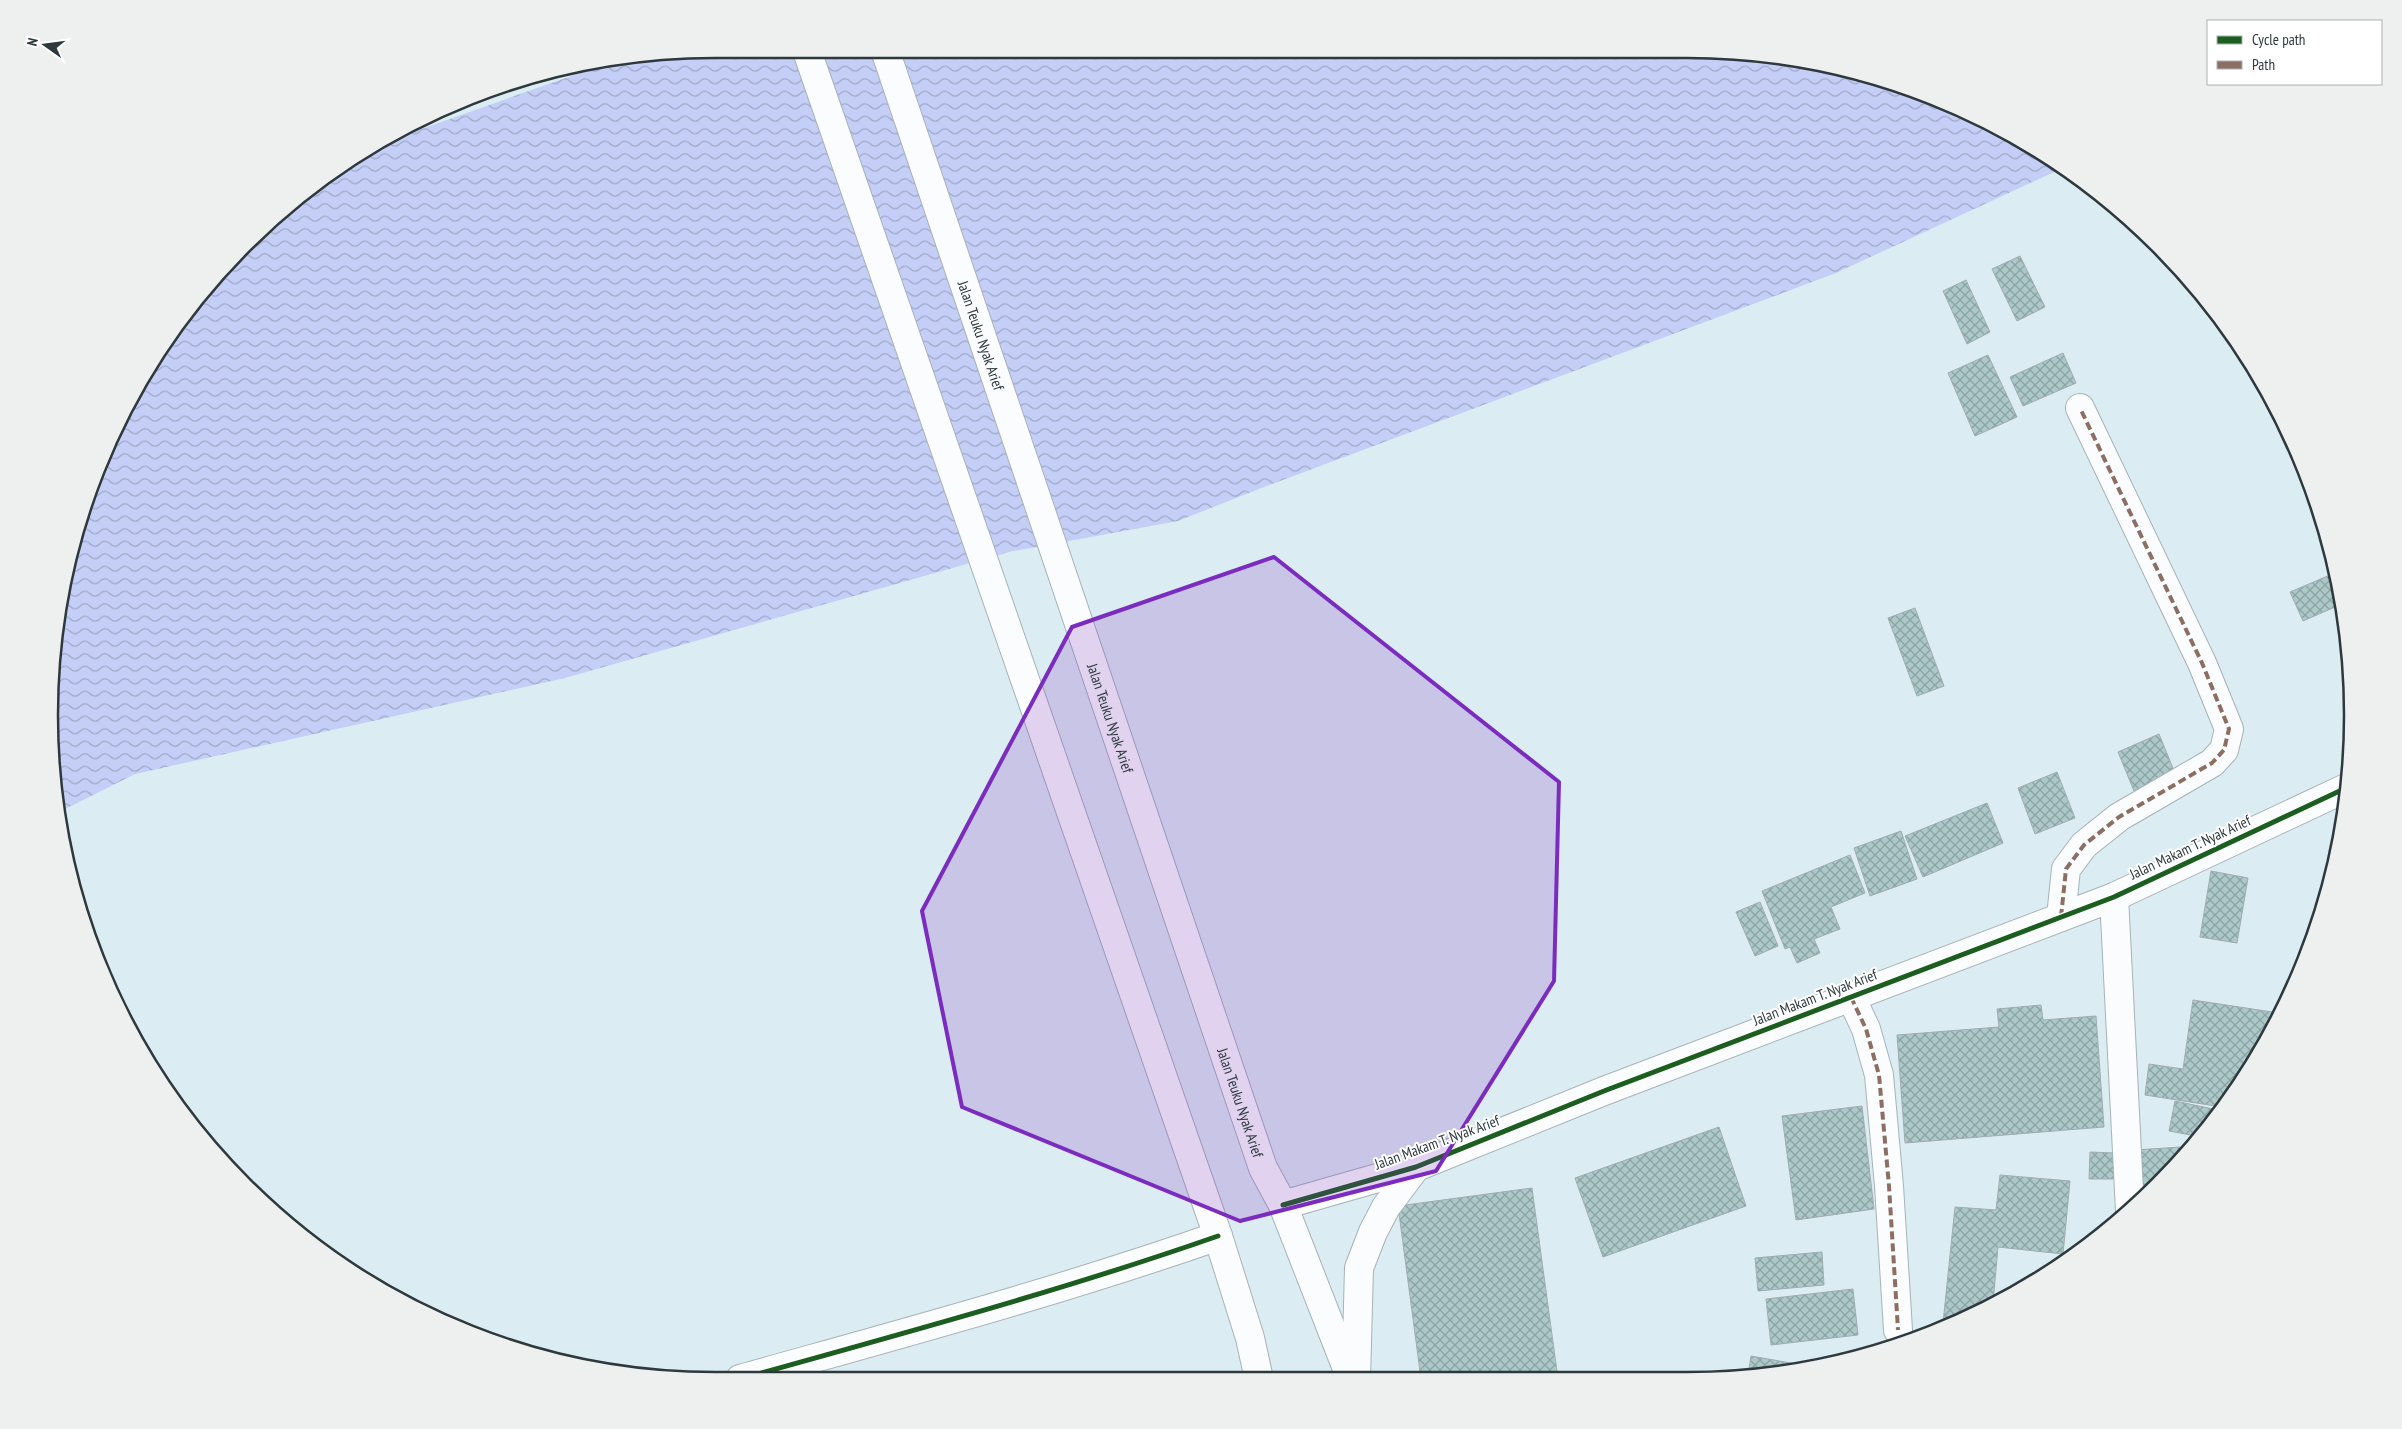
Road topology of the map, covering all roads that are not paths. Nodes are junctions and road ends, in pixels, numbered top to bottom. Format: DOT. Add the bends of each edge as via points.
graph roads {
  1 [pos="809,58"];
  2 [pos="887,58"];
  3 [pos="2080,408"];
  4 [pos="2340,791"];
  5 [pos="2114,896"];
  6 [pos="2061,917"];
  7 [pos="1851,996"];
  8 [pos="1416,1167"];
  9 [pos="2129,1200"];
  10 [pos="1283,1205"];
  11 [pos="1218,1236"];
  12 [pos="1898,1330"];
  13 [pos="765,1372"];
  14 [pos="1257,1372"];
  15 [pos="1348,1372"];
  16 [pos="1356,1372"];
  1 -- 11 [label="main road"];
  2 -- 10 [label="main road, Jalan Teuku Nyak Arief" via="1263,1168"];
  3 -- 6 [label="main road" via="2202,662 2230,730 2224,750 2212,763 2119,817 2084,845 2066,869"];
  4 -- 5 [label="main road, Jalan Makam T. Nyak Arief"];
  5 -- 6 [label="main road, Jalan Makam T. Nyak Arief"];
  5 -- 9 [label="main road"];
  6 -- 7 [label="main road, Jalan Makam T. Nyak Arief"];
  7 -- 8 [label="main road, Jalan Makam T. Nyak Arief"];
  7 -- 12 [label="main road" via="1866,1029 1879,1075"];
  8 -- 10 [label="main road, Jalan Makam T. Nyak Arief"];
  8 -- 16 [label="main road" via="1386,1207 1359,1268"];
  10 -- 15 [label="main road, Jalan Teuku Nyak Arief"];
  11 -- 13 [label="main road" via="968,1315"];
  11 -- 14 [label="main road"];
}
